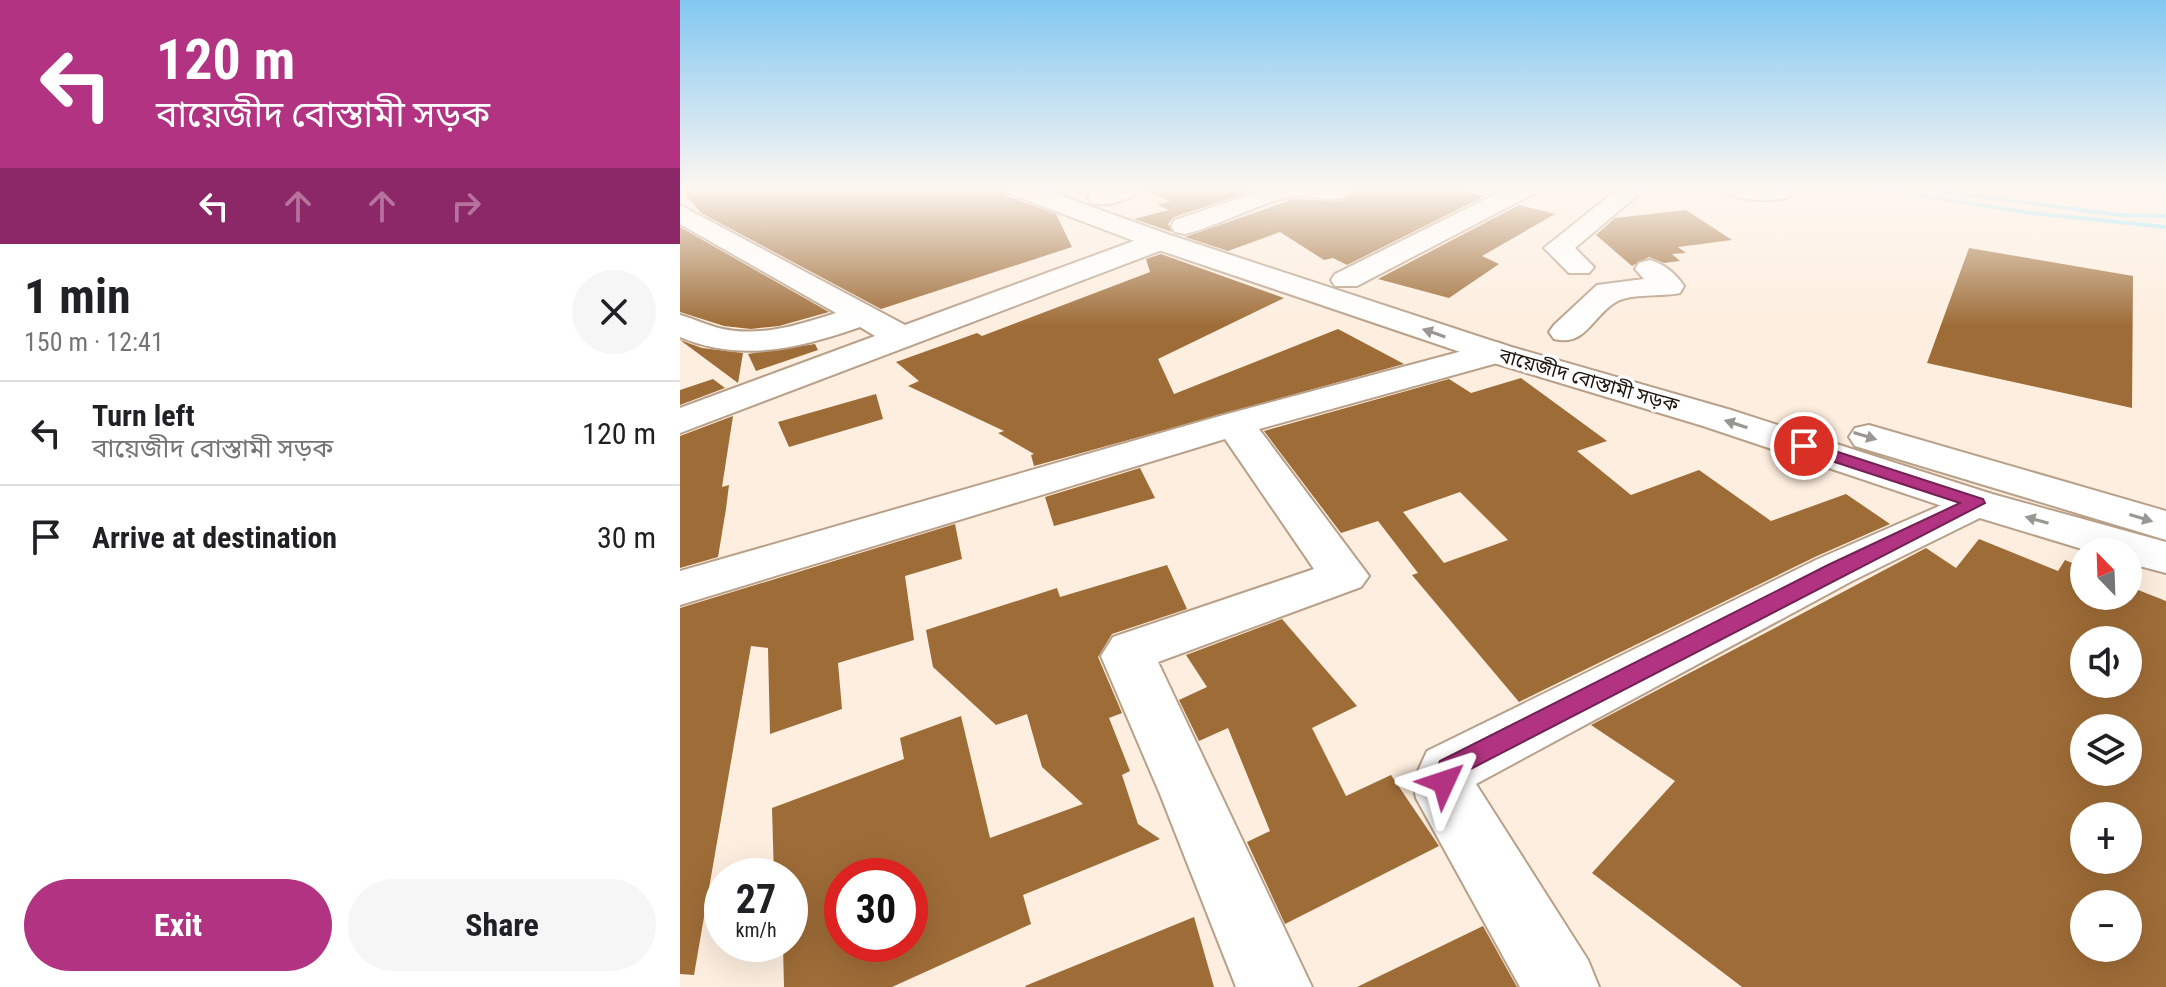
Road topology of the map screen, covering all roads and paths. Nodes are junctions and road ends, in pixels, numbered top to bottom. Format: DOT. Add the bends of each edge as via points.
graph roads {
  1 [pos="718,234"];
  2 [pos="1169,234"];
  3 [pos="1175,234"];
  4 [pos="1176,234"];
  5 [pos="1436,234"];
  6 [pos="1576,234"];
  7 [pos="1650,269"];
  8 [pos="1597,274"];
  9 [pos="1346,280"];
  10 [pos="862,315"];
  11 [pos="680,325"];
  12 [pos="1566,332"];
  13 [pos="902,337"];
  14 [pos="728,342"];
  15 [pos="1496,353"];
  16 [pos="680,358"];
  17 [pos="680,421"];
  18 [pos="1234,424"];
  19 [pos="1976,503"];
  20 [pos="2166,526"];
  21 [pos="2166,558"];
  22 [pos="680,588"];
  23 [pos="1274,987"];
  24 [pos="1561,987"];
  1 -- 10 [label="street"];
  2 -- 13 [label="street"];
  15 -- 3 [label="street, বায়েজীদ বোস্তামী সড়ক, one-way"];
  4 -- 9 [label="street, বায়েজীদ বোস্তামী সড়ক"];
  5 -- 9 [label="street"];
  6 -- 8 [label="street" via="1558,248"];
  7 -- 8 [label="street" via="1669,286"];
  8 -- 12 [label="street"];
  9 -- 20 [label="street, বায়েজীদ বোস্তামী সড়ক, one-way"];
  10 -- 13 [label="street"];
  10 -- 14 [label="street" via="800,337"];
  11 -- 14 [label="street"];
  13 -- 17 [label="street"];
  14 -- 16 [label="street"];
  15 -- 18 [label="street"];
  19 -- 15 [label="street, বায়েজীদ বোস্তামী সড়ক, one-way"];
  18 -- 22 [label="street"];
  18 -- 23 [label="street" via="1344,576 1128,656"];
  21 -- 19 [label="street, বায়েজীদ বোস্তামী সড়ক, one-way"];
  19 -- 24 [label="street" via="1449,769 1444,782 1448,798"];
}
